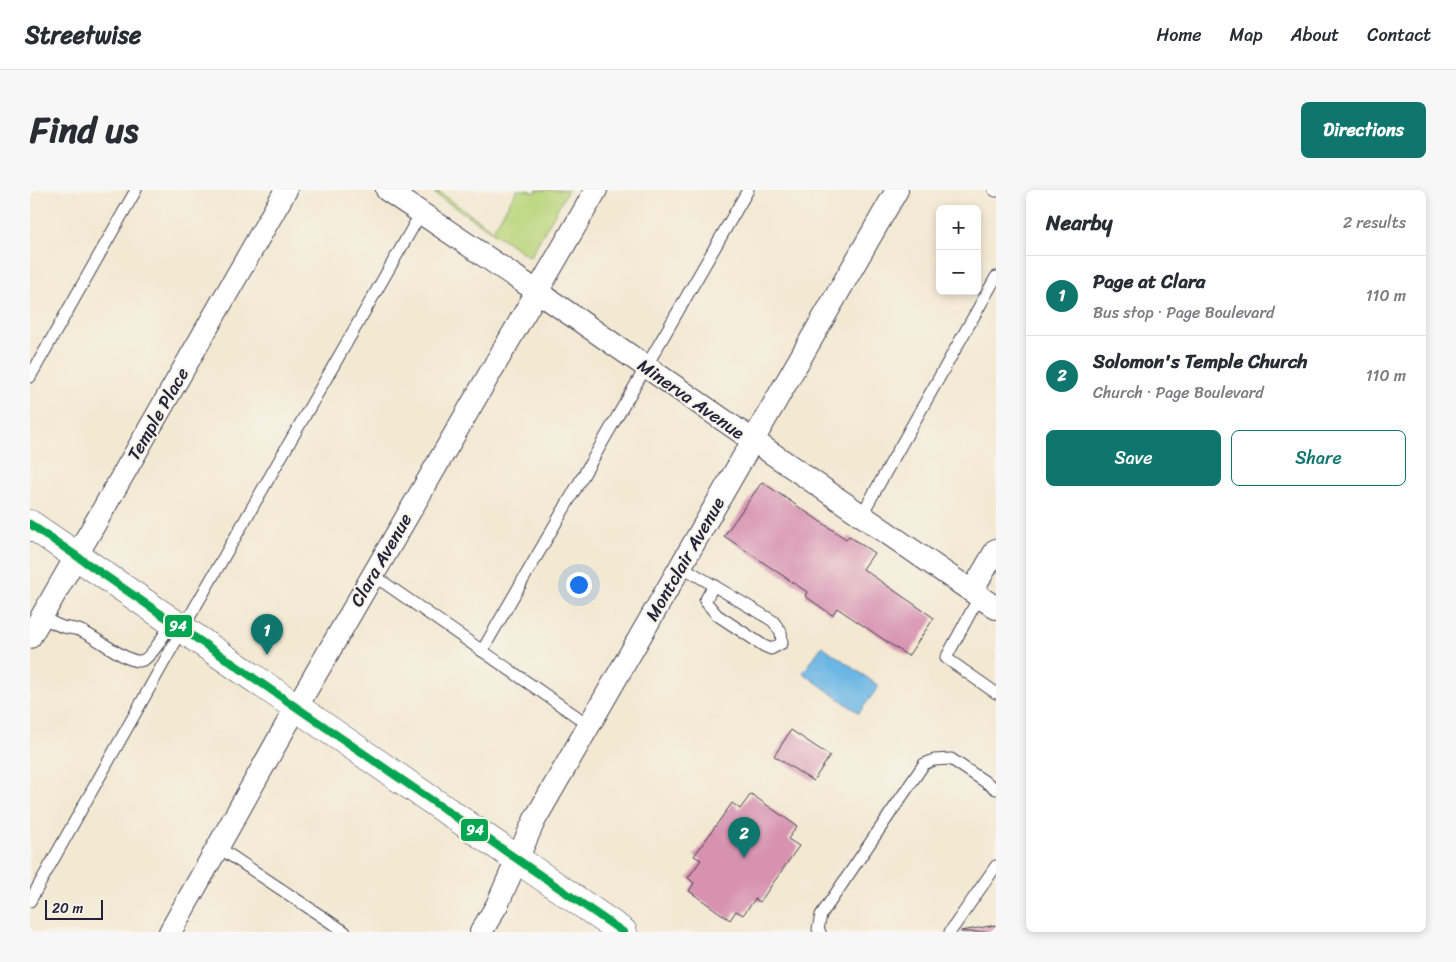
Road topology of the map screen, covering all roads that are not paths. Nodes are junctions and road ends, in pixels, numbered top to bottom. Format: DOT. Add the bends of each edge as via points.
graph roads {
  1 [pos="136,190"];
  2 [pos="286,190"];
  3 [pos="386,190"];
  4 [pos="596,190"];
  5 [pos="748,190"];
  6 [pos="897,190"];
  7 [pos="421,213"];
  8 [pos="996,277"];
  9 [pos="538,292"];
  10 [pos="646,367"];
  11 [pos="30,377"];
  12 [pos="753,441"];
  13 [pos="861,516"];
  14 [pos="30,524"];
  15 [pos="996,550"];
  16 [pos="76,556"];
  17 [pos="681,566"];
  18 [pos="373,575"];
  19 [pos="714,585"];
  20 [pos="982,599"];
  21 [pos="42,617"];
  22 [pos="177,626"];
  23 [pos="30,638"];
  24 [pos="482,650"];
  25 [pos="996,693"];
  26 [pos="296,708"];
  27 [pos="589,724"];
  28 [pos="996,789"];
  29 [pos="218,847"];
  30 [pos="517,860"];
  31 [pos="996,866"];
  32 [pos="30,901"];
  33 [pos="338,930"];
  34 [pos="170,932"];
  35 [pos="482,932"];
  36 [pos="623,932"];
  37 [pos="820,932"];
  38 [pos="950,932"];
  1 -- 11 [label="lane"];
  2 -- 16 [label="street, Temple Place"];
  3 -- 7 [label="street, Minerva Avenue"];
  4 -- 9 [label="street, Clara Avenue"];
  5 -- 10 [label="lane"];
  6 -- 12 [label="street, Montclair Avenue"];
  7 -- 9 [label="street, Minerva Avenue"];
  7 -- 22 [label="lane"];
  8 -- 13 [label="lane"];
  9 -- 10 [label="street, Minerva Avenue"];
  9 -- 18 [label="street, Clara Avenue"];
  10 -- 12 [label="street, Minerva Avenue"];
  10 -- 24 [label="lane"];
  12 -- 13 [label="street, Minerva Avenue"];
  12 -- 17 [label="street, Montclair Avenue"];
  13 -- 20 [label="street, Minerva Avenue"];
  14 -- 16 [label="main road"];
  15 -- 20 [label="street"];
  16 -- 21 [label="street, Temple Place"];
  16 -- 22 [label="main road"];
  17 -- 19 [label="lane"];
  17 -- 27 [label="street, Montclair Avenue"];
  18 -- 24 [label="lane"];
  18 -- 26 [label="street, Clara Avenue"];
  19 -- 19 [label="lane" via="773,622 781,632 782,643 771,649 764,646 717,615 704,601"];
  20 -- 25 [label="lane" via="946,658"];
  21 -- 22 [label="lane" via="61,627 84,632 128,658 140,661 146,659"];
  21 -- 23 [label="street, Temple Place"];
  22 -- 26 [label="main road"];
  22 -- 32 [label="lane"];
  24 -- 27 [label="lane"];
  26 -- 29 [label="street, Clara Avenue"];
  26 -- 30 [label="main road"];
  27 -- 30 [label="street, Montclair Avenue" via="534,821"];
  28 -- 37 [label="lane" via="951,759 924,764 821,915"];
  29 -- 33 [label="lane"];
  29 -- 34 [label="street, Clara Avenue"];
  30 -- 35 [label="street, Montclair Avenue"];
  30 -- 36 [label="main road"];
  31 -- 38 [label="lane"];
}
